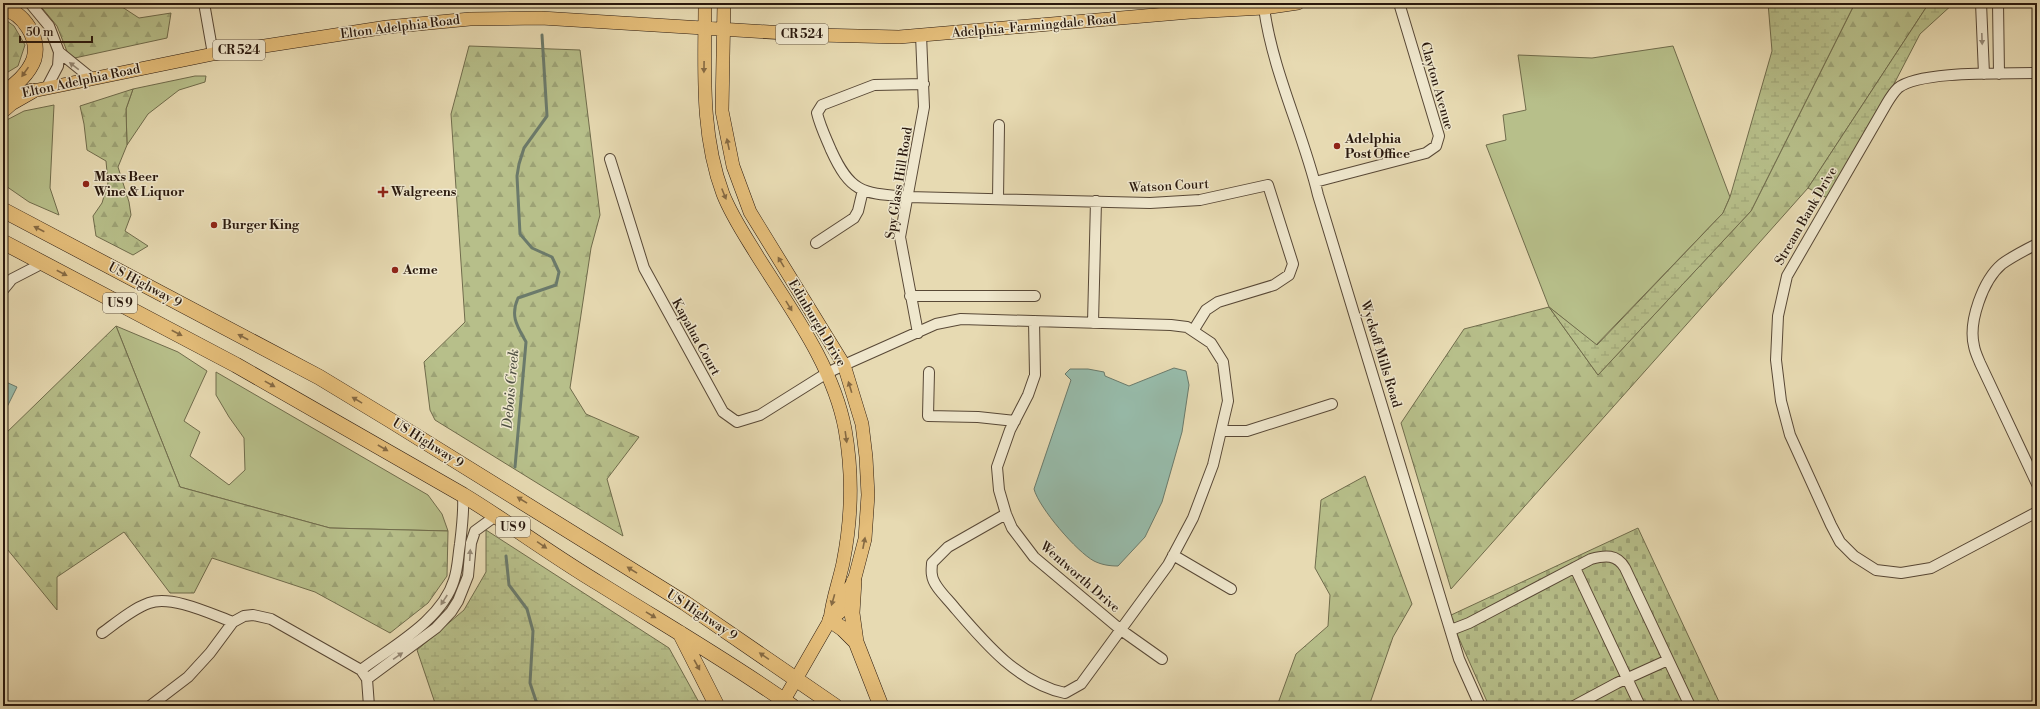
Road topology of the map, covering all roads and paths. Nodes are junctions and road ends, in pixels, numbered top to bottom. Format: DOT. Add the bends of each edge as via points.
graph roads {
  1 [pos="30,3"];
  2 [pos="204,3"];
  3 [pos="705,3"];
  4 [pos="724,3"];
  5 [pos="1298,3"];
  6 [pos="1400,3"];
  7 [pos="1981,3"];
  8 [pos="1998,3"];
  9 [pos="3,8"];
  10 [pos="1264,8"];
  11 [pos="705,28"];
  12 [pos="724,28"];
  13 [pos="920,35"];
  14 [pos="899,37"];
  15 [pos="59,52"];
  16 [pos="214,54"];
  17 [pos="2037,73"];
  18 [pos="1984,74"];
  19 [pos="1999,74"];
  20 [pos="91,78"];
  21 [pos="924,84"];
  22 [pos="47,88"];
  23 [pos="32,90"];
  24 [pos="3,93"];
  25 [pos="3,98"];
  26 [pos="3,110"];
  27 [pos="999,125"];
  28 [pos="610,159"];
  29 [pos="1315,182"];
  30 [pos="863,190"];
  31 [pos="908,197"];
  32 [pos="998,199"];
  33 [pos="1096,201"];
  34 [pos="5,208"];
  35 [pos="3,242"];
  36 [pos="816,243"];
  37 [pos="2037,244"];
  38 [pos="43,263"];
  39 [pos="3,290"];
  40 [pos="910,296"];
  41 [pos="1035,296"];
  42 [pos="1034,321"];
  43 [pos="1093,323"];
  44 [pos="1193,331"];
  45 [pos="918,333"];
  46 [pos="844,365"];
  47 [pos="929,372"];
  48 [pos="828,373"];
  49 [pos="1332,404"];
  50 [pos="1015,421"];
  51 [pos="1221,431"];
  52 [pos="2037,484"];
  53 [pos="463,495"];
  54 [pos="2037,512"];
  55 [pos="1006,514"];
  56 [pos="496,515"];
  57 [pos="1174,555"];
  58 [pos="1575,568"];
  59 [pos="854,581"];
  60 [pos="1231,588"];
  61 [pos="830,620"];
  62 [pos="233,622"];
  63 [pos="417,628"];
  64 [pos="1121,630"];
  65 [pos="1451,630"];
  66 [pos="678,631"];
  67 [pos="102,633"];
  68 [pos="424,637"];
  69 [pos="856,642"];
  70 [pos="1162,659"];
  71 [pos="1668,660"];
  72 [pos="361,670"];
  73 [pos="796,678"];
  74 [pos="1627,679"];
  75 [pos="367,680"];
  76 [pos="785,704"];
  77 [pos="150,706"];
  78 [pos="369,706"];
  79 [pos="717,706"];
  80 [pos="835,706"];
  81 [pos="881,706"];
  82 [pos="1480,706"];
  83 [pos="1574,706"];
  84 [pos="1640,706"];
  85 [pos="1690,706"];
  1 -- 15 [label="street" via="49,26"];
  2 -- 16 [label="street"];
  3 -- 11 [label="main road, Edinburgh Drive"];
  4 -- 12 [label="main road, Edinburgh Drive"];
  5 -- 10 [label="main road, CR 524"];
  6 -- 29 [label="street, Clayton Avenue" via="1439,136 1436,146 1426,153"];
  7 -- 18 [label="street, one-way"];
  8 -- 19 [label="street"];
  9 -- 24 [label="highway, one-way" via="21,16 29,28 34,43 34,58 25,73"];
  10 -- 13 [label="main road, Adelphia-Farmingdale Road / CR 524"];
  10 -- 29 [label="street, Wyckoff Mills Road" via="1274,59"];
  11 -- 12 [label="main road, Elton Adelphia Road / CR 524"];
  11 -- 16 [label="main road, Elton Adelphia Road / CR 524" via="541,18 470,19 386,27"];
  11 -- 48 [label="main road, Edinburgh Drive, one-way" via="704,87 707,125 716,172 724,195 735,220"];
  12 -- 14 [label="main road, Elton Adelphia Road / CR 524" via="817,35"];
  46 -- 12 [label="main road, Edinburgh Drive, one-way" via="750,212 733,166 722,111"];
  13 -- 14 [label="main road, Adelphia-Farmingdale Road / CR 524"];
  13 -- 21 [label="street, Spy Glass Hill Road"];
  20 -- 15 [label="street, one-way"];
  15 -- 22 [label="street" via="58,66"];
  16 -- 20 [label="main road, Elton Adelphia Road / CR 524"];
  17 -- 19 [label="street, Stream Bank Drive"];
  18 -- 19 [label="street, Stream Bank Drive"];
  18 -- 54 [label="street, Stream Bank Drive" via="1916,80 1898,88 1887,103 1787,276 1777,323 1776,360 1780,401 1790,435 1830,525 1840,542 1854,556 1876,570 1901,573 1931,568"];
  20 -- 22 [label="main road, Elton Adelphia Road / CR 524"];
  21 -- 30 [label="street" via="874,85 822,105 817,113 840,170 855,187"];
  21 -- 31 [label="street, Spy Glass Hill Road" via="924,107"];
  22 -- 23 [label="main road, Elton Adelphia Road / CR 524"];
  23 -- 25 [label="main road, Elton Adelphia Road / CR 524"];
  23 -- 26 [label="highway"];
  27 -- 32 [label="street"];
  28 -- 48 [label="street, Kapalua Court" via="644,268 723,412 737,422 760,415"];
  29 -- 65 [label="street, Wyckoff Mills Road"];
  30 -- 31 [label="street, Watson Court" via="871,194"];
  30 -- 36 [label="street" via="854,218"];
  31 -- 32 [label="street, Watson Court"];
  31 -- 40 [label="street, Spy Glass Hill Road" via="900,237"];
  32 -- 33 [label="street, Watson Court"];
  33 -- 43 [label="street"];
  33 -- 44 [label="street, Watson Court" via="1150,203 1200,200 1268,185 1293,264 1289,275 1274,285 1212,306 1206,310"];
  73 -- 34 [label="highway, US Highway 9 / US 9, one-way" via="691,607 351,396"];
  35 -- 38 [label="highway, US Highway 9 / US 9"];
  37 -- 52 [label="street" via="2002,265 1994,274 1979,301 1973,324 1974,345 1980,363"];
  38 -- 39 [label="street" via="12,279"];
  38 -- 53 [label="highway, US Highway 9 / US 9, one-way" via="250,372"];
  40 -- 41 [label="street"];
  40 -- 45 [label="street, Spy Glass Hill Road"];
  42 -- 43 [label="street, Wentworth Drive"];
  42 -- 45 [label="street, Wentworth Drive" via="961,319 936,324"];
  42 -- 50 [label="street, Wentworth Drive" via="1035,375"];
  43 -- 44 [label="street, Wentworth Drive" via="1171,325 1187,327"];
  44 -- 51 [label="street, Wentworth Drive" via="1211,343 1223,362 1228,401"];
  45 -- 46 [label="street, Wentworth Drive"];
  46 -- 48 [label="street, Wentworth Drive"];
  59 -- 46 [label="main road, Edinburgh Drive, one-way" via="865,539 868,495 862,424"];
  47 -- 50 [label="street" via="928,416"];
  48 -- 61 [label="main road, Edinburgh Drive, one-way" via="844,427 851,497 847,540"];
  49 -- 51 [label="street" via="1247,431"];
  50 -- 55 [label="street, Wentworth Drive" via="998,468 999,490"];
  51 -- 57 [label="street, Wentworth Drive" via="1213,465 1193,518"];
  53 -- 56 [label="highway, US Highway 9 / US 9"];
  53 -- 63 [label="street, one-way" via="463,525 458,569 454,581 440,607"];
  55 -- 64 [label="street, Wentworth Drive" via="1012,528 1034,557"];
  55 -- 64 [label="street" via="948,547 932,563 932,576 939,589 988,647 1029,678 1049,689 1066,692 1081,684"];
  56 -- 66 [label="highway, US Highway 9 / US 9, one-way" via="599,584"];
  68 -- 56 [label="street, one-way" via="443,621 461,595 468,576 471,543 476,528"];
  57 -- 60 [label="street"];
  57 -- 64 [label="street, Wentworth Drive"];
  58 -- 65 [label="street"];
  58 -- 71 [label="street" via="1601,557 1613,557 1623,564"];
  58 -- 74 [label="street"];
  59 -- 61 [label="main road, Edinburgh Drive" via="840,612"];
  59 -- 69 [label="highway" via="852,613"];
  61 -- 69 [label="highway"];
  61 -- 73 [label="main road, Edinburgh Drive"];
  62 -- 67 [label="street" via="181,604 158,601 134,611"];
  62 -- 72 [label="street" via="244,616 271,618"];
  62 -- 77 [label="street" via="188,677"];
  63 -- 68 [label="street"];
  63 -- 72 [label="street"];
  64 -- 70 [label="street"];
  65 -- 82 [label="street, Wyckoff Mills Road" via="1459,659"];
  66 -- 76 [label="highway, US Highway 9 / US 9"];
  66 -- 79 [label="highway, one-way"];
  75 -- 68 [label="street, one-way"];
  69 -- 81 [label="highway"];
  71 -- 74 [label="street"];
  71 -- 85 [label="street"];
  72 -- 75 [label="street"];
  73 -- 76 [label="main road, Edinburgh Drive"];
  73 -- 80 [label="highway, US Highway 9 / US 9"];
  74 -- 83 [label="street"];
  74 -- 84 [label="street"];
  75 -- 78 [label="street"];
}
